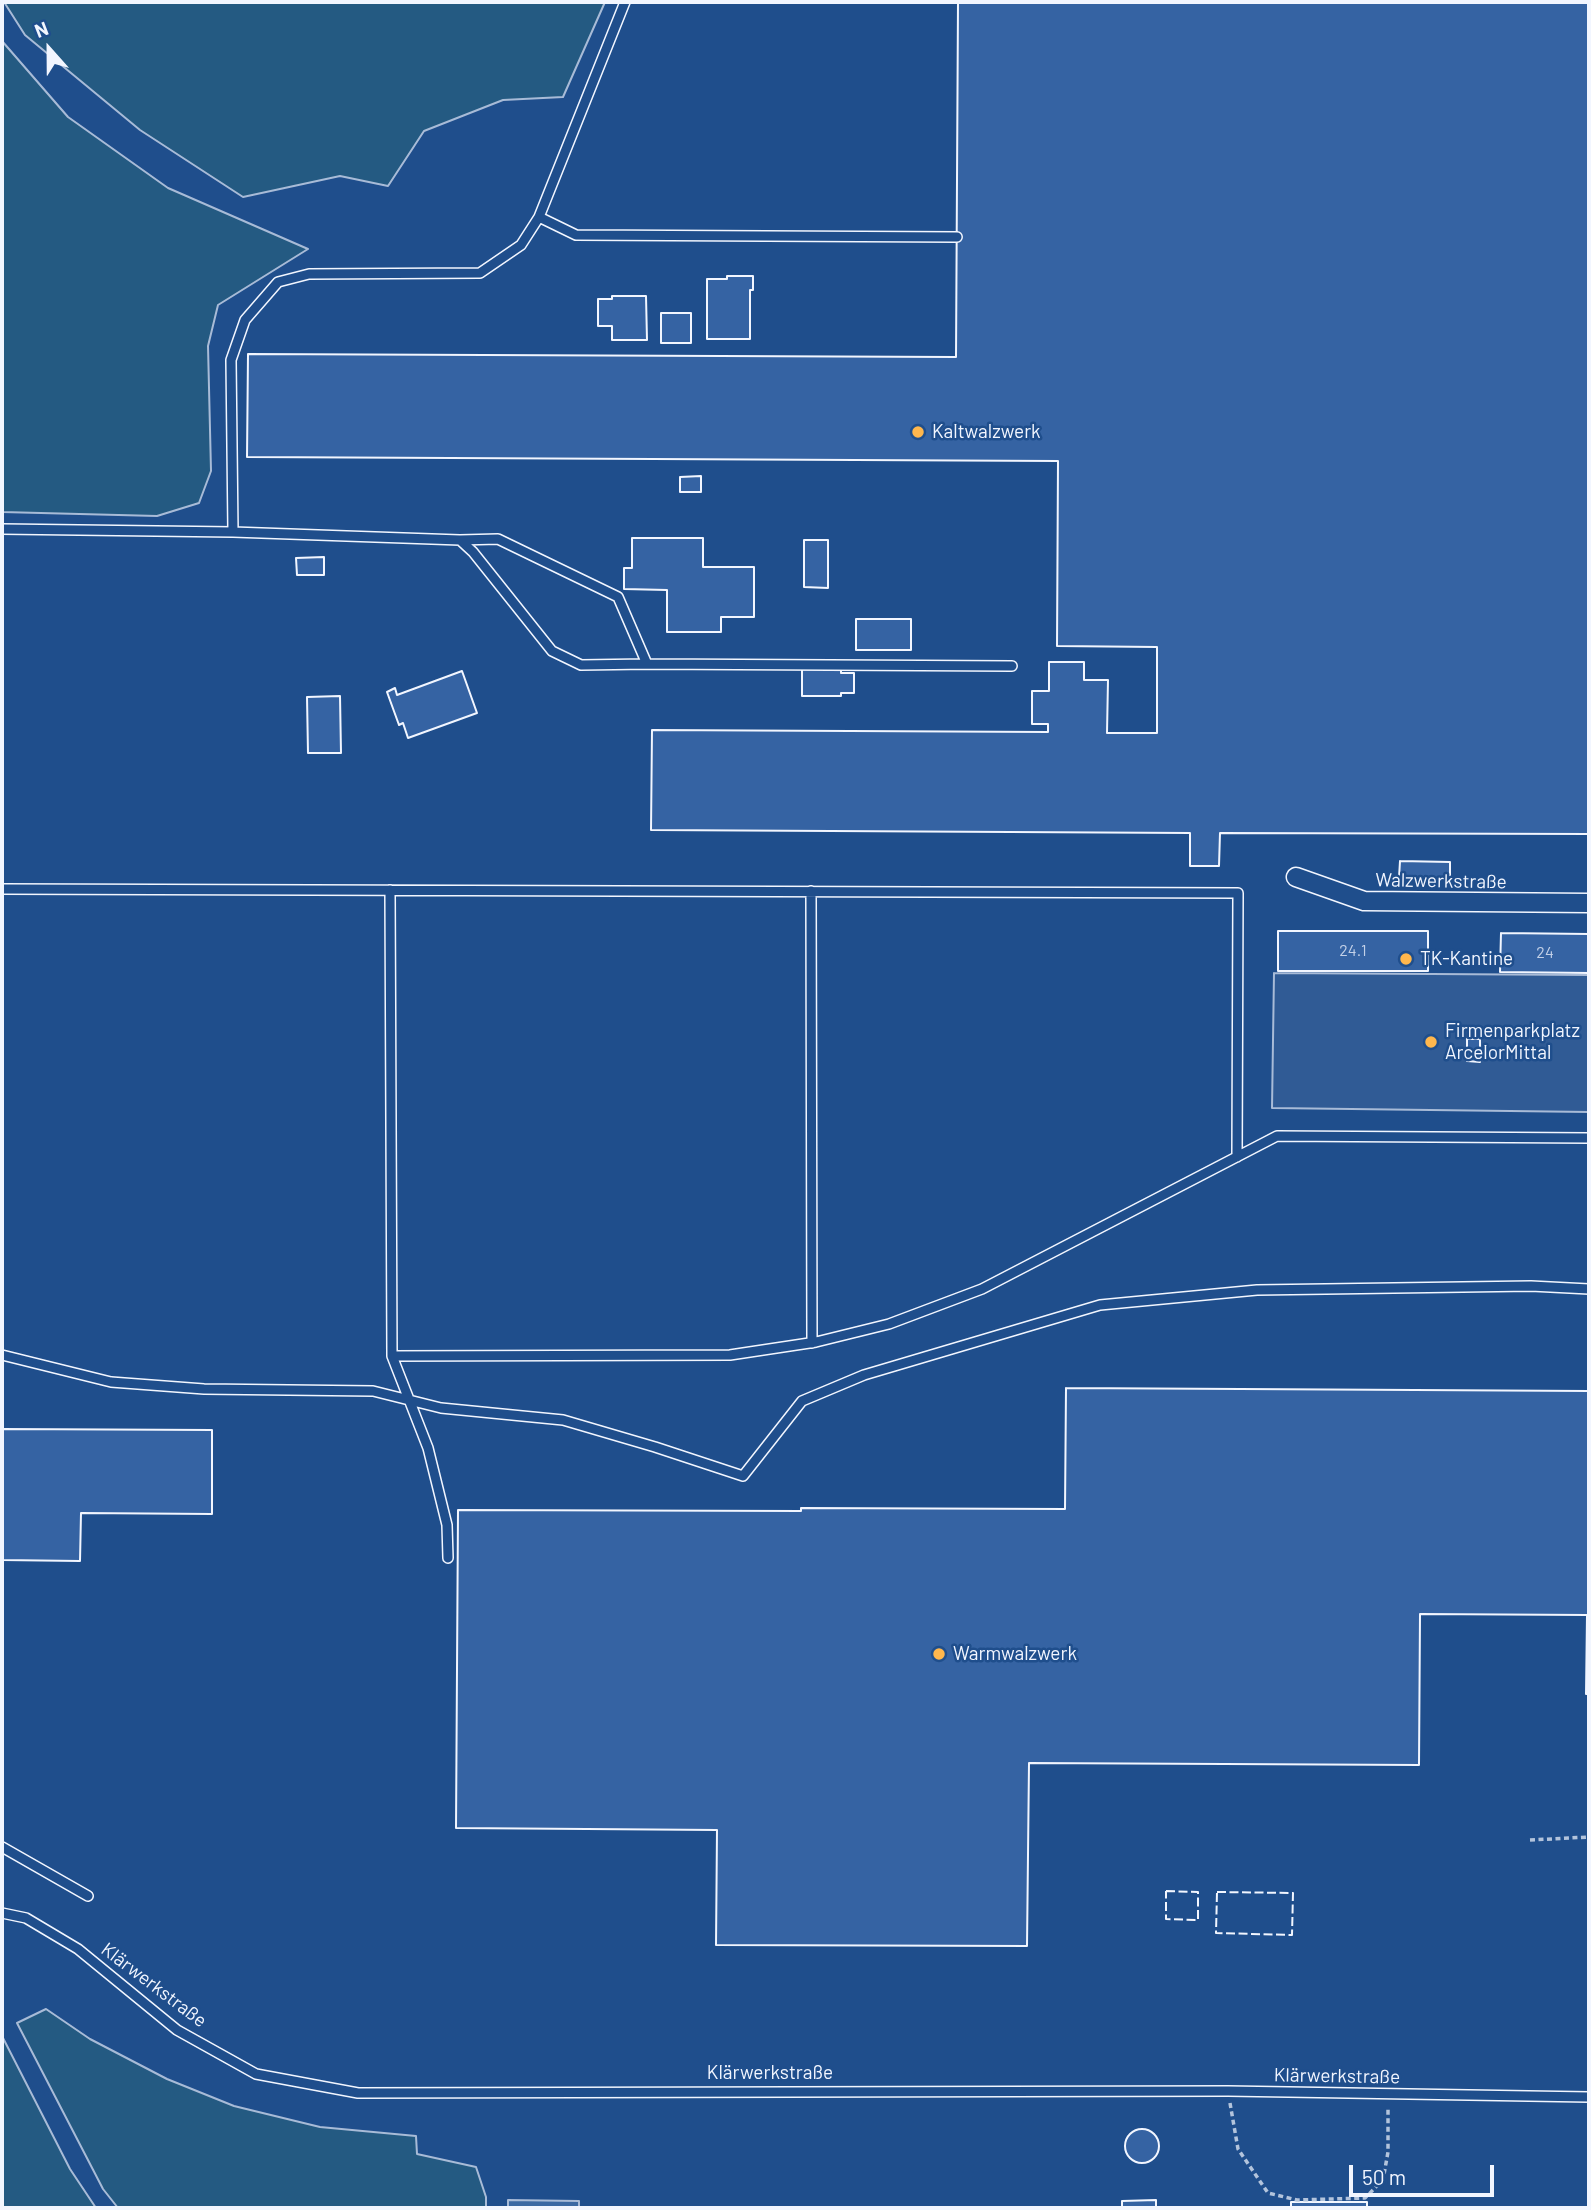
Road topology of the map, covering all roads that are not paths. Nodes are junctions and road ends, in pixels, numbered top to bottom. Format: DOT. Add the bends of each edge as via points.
graph roads {
  1 [pos="625,2"];
  2 [pos="539,217"];
  3 [pos="957,237"];
  4 [pos="2,529"];
  5 [pos="233,532"];
  6 [pos="460,540"];
  7 [pos="647,664"];
  8 [pos="1012,666"];
  9 [pos="1296,877"];
  10 [pos="2,889"];
  11 [pos="390,890"];
  12 [pos="811,891"];
  13 [pos="1589,903"];
  14 [pos="1589,1138"];
  15 [pos="1237,1157"];
  16 [pos="1589,1289"];
  17 [pos="812,1343"];
  18 [pos="2,1355"];
  19 [pos="392,1356"];
  20 [pos="409,1400"];
  21 [pos="448,1558"];
  22 [pos="2,1847"];
  23 [pos="88,1896"];
  24 [pos="2,1913"];
  25 [pos="1589,2097"];
  1 -- 2 [label="lane"];
  2 -- 3 [label="lane" via="576,235"];
  2 -- 5 [label="lane" via="521,245 480,273 309,274 278,282 244,320 231,360"];
  4 -- 5 [label="lane"];
  5 -- 6 [label="lane"];
  6 -- 7 [label="lane" via="552,651 581,666"];
  6 -- 7 [label="lane" via="498,539 618,597"];
  7 -- 8 [label="lane"];
  9 -- 13 [label="street, Walzwerkstraße" via="1364,901"];
  10 -- 11 [label="lane"];
  11 -- 12 [label="lane"];
  11 -- 19 [label="lane"];
  12 -- 15 [label="lane" via="1238,893"];
  12 -- 17 [label="lane"];
  14 -- 15 [label="lane" via="1277,1136"];
  15 -- 17 [label="lane" via="982,1289 889,1324"];
  16 -- 20 [label="lane" via="1257,1290 1100,1305 864,1375 802,1401 743,1476 563,1420 442,1408"];
  17 -- 19 [label="lane" via="730,1355"];
  18 -- 20 [label="lane" via="111,1382 204,1389 373,1391"];
  19 -- 20 [label="lane"];
  20 -- 21 [label="lane" via="428,1448 447,1525"];
  22 -- 23 [label="lane"];
  24 -- 25 [label="lane, Klärwerkstraße" via="26,1917 78,1949 177,2030 256,2074 358,2093 1228,2091"];
}
